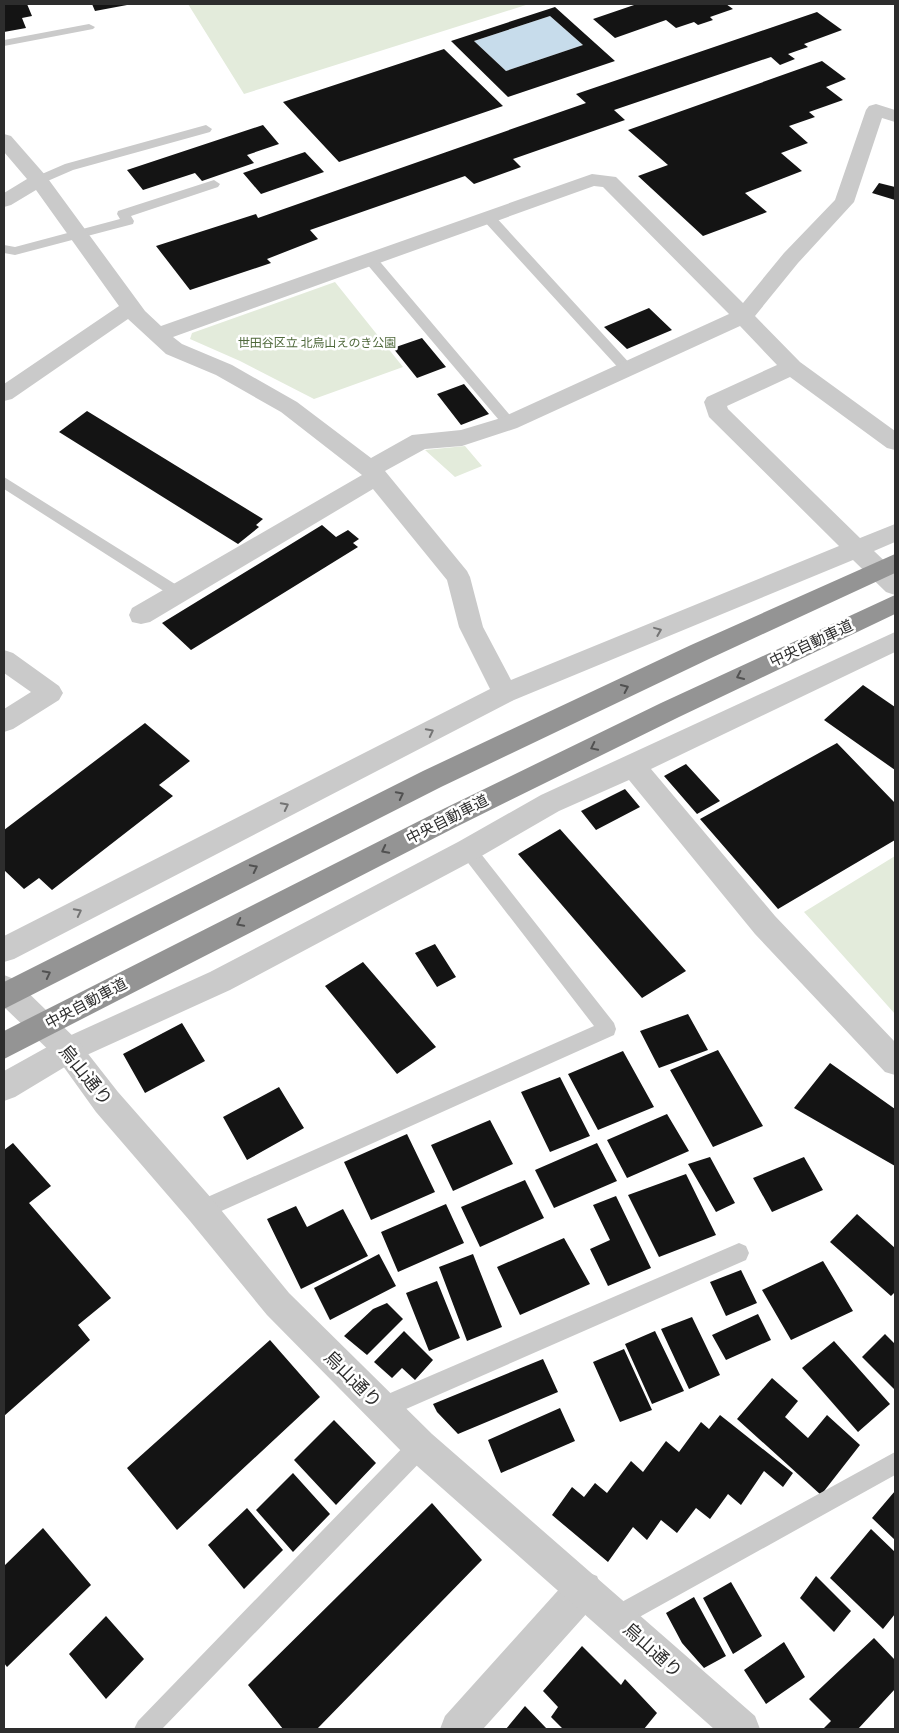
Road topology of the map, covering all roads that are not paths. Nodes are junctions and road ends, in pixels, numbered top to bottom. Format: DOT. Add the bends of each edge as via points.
graph roads {
  1 [pos="89,27"];
  2 [pos="4,44"];
  3 [pos="895,116"];
  4 [pos="206,129"];
  5 [pos="4,140"];
  6 [pos="39,180"];
  7 [pos="214,184"];
  8 [pos="4,201"];
  9 [pos="488,217"];
  10 [pos="78,236"];
  11 [pos="4,249"];
  12 [pos="371,260"];
  13 [pos="132,307"];
  14 [pos="744,316"];
  15 [pos="159,334"];
  16 [pos="792,366"];
  17 [pos="628,370"];
  18 [pos="4,394"];
  19 [pos="509,423"];
  20 [pos="895,442"];
  21 [pos="373,473"];
  22 [pos="4,482"];
  23 [pos="895,533"];
  24 [pos="859,548"];
  25 [pos="895,563"];
  26 [pos="895,586"];
  27 [pos="178,593"];
  28 [pos="895,604"];
  29 [pos="141,615"];
  30 [pos="895,641"];
  31 [pos="4,660"];
  32 [pos="505,693"];
  33 [pos="4,722"];
  34 [pos="632,766"];
  35 [pos="468,850"];
  36 [pos="4,950"];
  37 [pos="4,988"];
  38 [pos="4,996"];
  39 [pos="4,1046"];
  40 [pos="68,1050"];
  41 [pos="895,1062"];
  42 [pos="4,1086"];
  43 [pos="201,1210"];
  44 [pos="739,1253"];
  45 [pos="382,1408"];
  46 [pos="420,1446"];
  47 [pos="895,1463"];
  48 [pos="584,1589"];
  49 [pos="617,1618"];
  50 [pos="146,1729"];
  51 [pos="458,1729"];
  52 [pos="742,1729"];
  1 -- 2 [label="lane"];
  3 -- 14 [label="street" via="876,110 844,202 791,258"];
  4 -- 6 [label="lane" via="69,168"];
  5 -- 6 [label="street"];
  6 -- 8 [label="street"];
  6 -- 10 [label="street"];
  7 -- 10 [label="lane" via="123,214 128,221"];
  9 -- 12 [label="street"];
  9 -- 14 [label="street" via="592,180 609,181"];
  9 -- 17 [label="lane"];
  10 -- 11 [label="lane" via="16,251"];
  10 -- 13 [label="street"];
  12 -- 15 [label="street"];
  12 -- 19 [label="lane"];
  13 -- 15 [label="street" via="137,316"];
  13 -- 18 [label="street"];
  14 -- 16 [label="street"];
  14 -- 17 [label="street"];
  15 -- 21 [label="street" via="174,349 224,370 289,407"];
  16 -- 20 [label="street"];
  16 -- 24 [label="street" via="715,402 717,412"];
  17 -- 19 [label="street"];
  19 -- 21 [label="street" via="462,438 420,441"];
  21 -- 27 [label="street"];
  21 -- 32 [label="street" via="458,577 470,627"];
  22 -- 27 [label="lane"];
  23 -- 24 [label="street"];
  24 -- 26 [label="street"];
  32 -- 24 [label="street, one-way"];
  38 -- 25 [label="highway, one-way" via="432,779"];
  27 -- 29 [label="street"];
  28 -- 39 [label="highway, 中央自動車道, one-way" via="726,682 462,811"];
  30 -- 34 [label="street"];
  31 -- 33 [label="street" via="50,693"];
  36 -- 32 [label="street, one-way"];
  34 -- 35 [label="street" via="550,803"];
  34 -- 41 [label="street" via="765,925"];
  35 -- 40 [label="street" via="220,982"];
  35 -- 43 [label="lane" via="607,1029"];
  37 -- 40 [label="street, 烏山通り"];
  40 -- 42 [label="street"];
  40 -- 43 [label="street, 烏山通り"];
  43 -- 45 [label="street, 烏山通り" via="278,1304"];
  44 -- 45 [label="lane"];
  45 -- 46 [label="street, 烏山通り"];
  46 -- 48 [label="street, 烏山通り"];
  46 -- 50 [label="lane"];
  47 -- 49 [label="lane"];
  48 -- 49 [label="street, 烏山通り"];
  48 -- 51 [label="street"];
  49 -- 52 [label="street, 烏山通り"];
}
